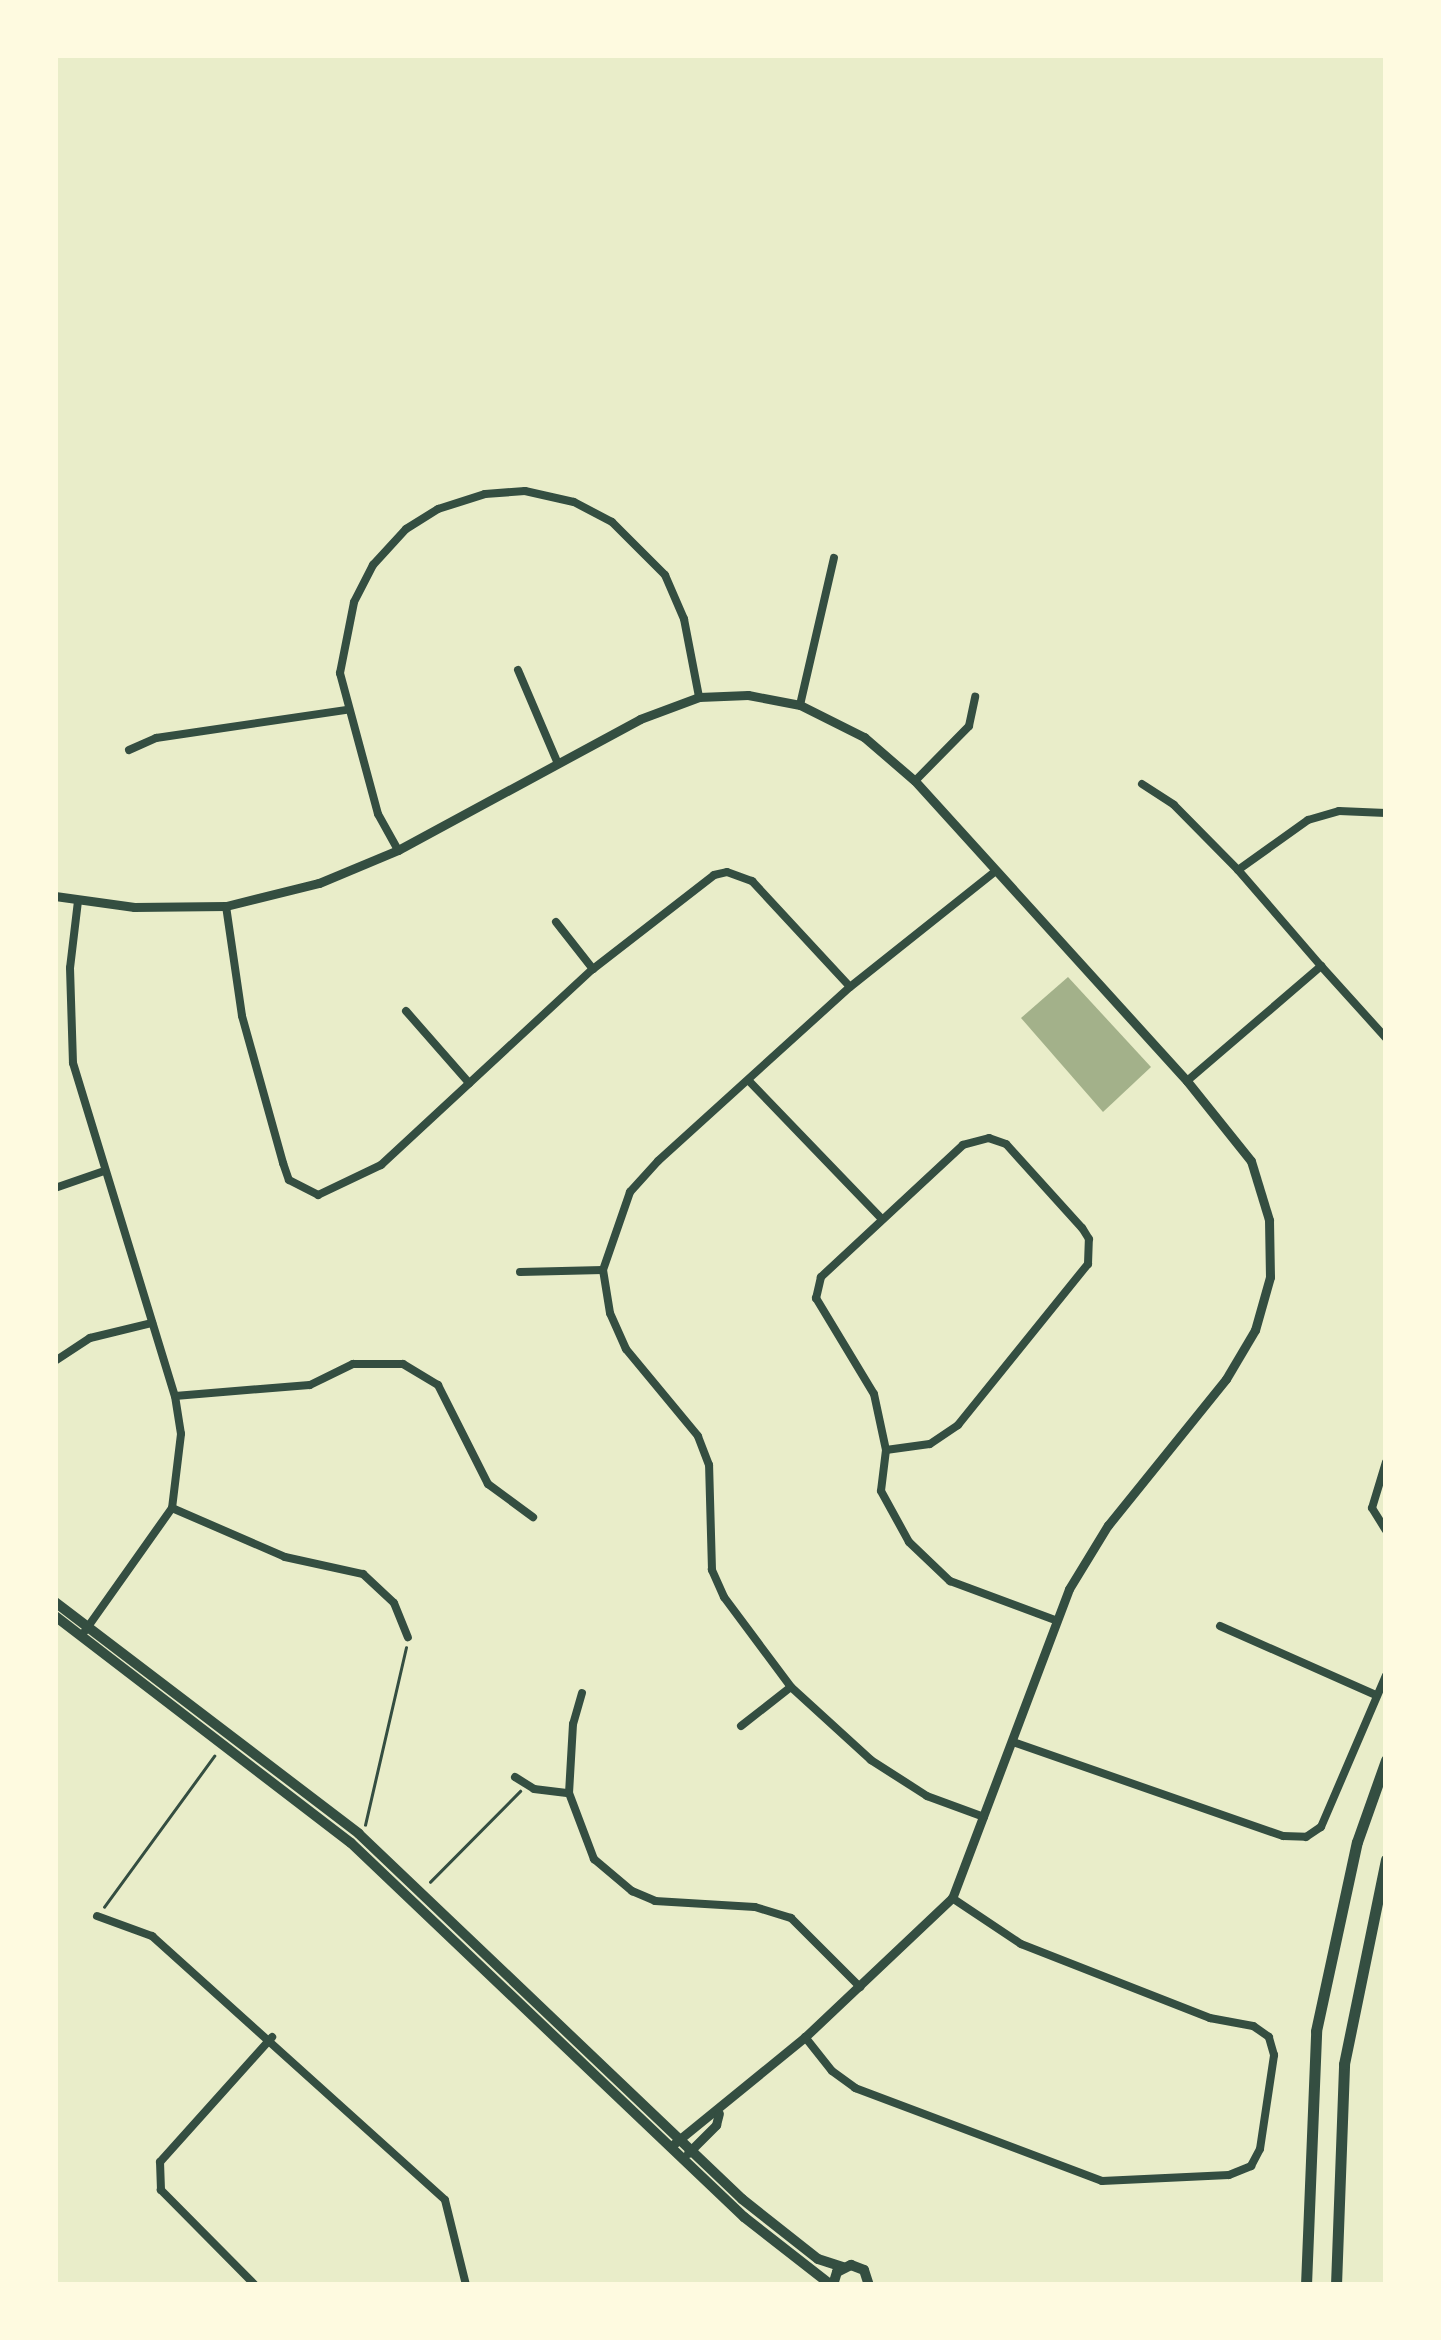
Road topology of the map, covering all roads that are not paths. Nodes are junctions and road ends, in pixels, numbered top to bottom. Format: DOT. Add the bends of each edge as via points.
graph roads {
  1 [pos="834,558"];
  2 [pos="518,670"];
  3 [pos="699,697"];
  4 [pos="974,697"];
  5 [pos="800,705"];
  6 [pos="345,710"];
  7 [pos="129,750"];
  8 [pos="558,764"];
  9 [pos="915,781"];
  10 [pos="1142,784"];
  11 [pos="1386,813"];
  12 [pos="398,850"];
  13 [pos="996,870"];
  14 [pos="1238,870"];
  15 [pos="55,896"];
  16 [pos="78,902"];
  17 [pos="226,906"];
  18 [pos="556,922"];
  19 [pos="1321,966"];
  20 [pos="593,969"];
  21 [pos="850,987"];
  22 [pos="406,1010"];
  23 [pos="1386,1038"];
  24 [pos="1187,1080"];
  25 [pos="749,1081"];
  26 [pos="468,1083"];
  27 [pos="104,1170"];
  28 [pos="55,1188"];
  29 [pos="882,1219"];
  30 [pos="603,1270"];
  31 [pos="520,1272"];
  32 [pos="152,1323"];
  33 [pos="55,1362"];
  34 [pos="175,1396"];
  35 [pos="886,1450"];
  36 [pos="1386,1462"];
  37 [pos="172,1508"];
  38 [pos="534,1517"];
  39 [pos="1386,1530"];
  40 [pos="55,1602"];
  41 [pos="55,1616"];
  42 [pos="1054,1620"];
  43 [pos="1220,1626"];
  44 [pos="85,1631"];
  45 [pos="408,1636"];
  46 [pos="1386,1675"];
  47 [pos="791,1687"];
  48 [pos="582,1693"];
  49 [pos="1376,1695"];
  50 [pos="740,1726"];
  51 [pos="1013,1742"];
  52 [pos="1386,1760"];
  53 [pos="515,1777"];
  54 [pos="568,1793"];
  55 [pos="984,1817"];
  56 [pos="1386,1859"];
  57 [pos="952,1898"];
  58 [pos="97,1916"];
  59 [pos="860,1987"];
  60 [pos="805,2036"];
  61 [pos="272,2037"];
  62 [pos="719,2113"];
  63 [pos="674,2143"];
  64 [pos="686,2155"];
  65 [pos="843,2267"];
  66 [pos="872,2283"];
  67 [pos="255,2285"];
  68 [pos="466,2285"];
  69 [pos="832,2285"];
  70 [pos="1306,2285"];
  71 [pos="1336,2285"];
  1 -- 5 [label="street"];
  2 -- 8 [label="street"];
  3 -- 5 [label="street" via="748,695"];
  3 -- 6 [label="street" via="684,619 665,575 641,545 574,502 525,491 485,494 438,509 406,529 373,565 344,639"];
  3 -- 8 [label="street" via="640,719"];
  4 -- 9 [label="street" via="969,726"];
  5 -- 9 [label="street" via="864,736"];
  6 -- 7 [label="street" via="156,738"];
  6 -- 12 [label="street" via="378,814"];
  8 -- 12 [label="street"];
  9 -- 13 [label="street"];
  10 -- 14 [label="street" via="1174,805"];
  11 -- 14 [label="street" via="1339,811 1308,820"];
  12 -- 17 [label="street" via="319,883"];
  13 -- 21 [label="street"];
  13 -- 24 [label="street"];
  14 -- 19 [label="street"];
  15 -- 16 [label="street"];
  16 -- 17 [label="street"];
  16 -- 27 [label="street" via="70,1034"];
  17 -- 26 [label="street" via="262,1097 289,1180 304,1192 334,1193 356,1182"];
  18 -- 20 [label="street"];
  19 -- 23 [label="street"];
  19 -- 24 [label="street"];
  20 -- 21 [label="street" via="726,872 752,882"];
  20 -- 26 [label="street"];
  21 -- 25 [label="street"];
  22 -- 26 [label="street"];
  24 -- 42 [label="street" via="1231,1131 1264,1194 1270,1277 1264,1305 1243,1355 1108,1525"];
  25 -- 29 [label="street"];
  25 -- 30 [label="street" via="630,1192"];
  27 -- 28 [label="street"];
  27 -- 32 [label="street"];
  29 -- 35 [label="street" via="821,1277 816,1298 874,1394"];
  29 -- 35 [label="street" via="963,1145 990,1138 1006,1144 1082,1228 1091,1251 1079,1276 958,1425 930,1444"];
  30 -- 31 [label="street"];
  30 -- 47 [label="street" via="610,1314 626,1349 698,1436 709,1465 712,1570 724,1597"];
  32 -- 33 [label="street" via="90,1338"];
  32 -- 34 [label="street"];
  34 -- 37 [label="street" via="180,1474"];
  34 -- 38 [label="street" via="310,1385 354,1364 403,1364 438,1385 488,1484"];
  35 -- 42 [label="street" via="881,1491 888,1513 932,1568"];
  36 -- 39 [label="street" via="1372,1508"];
  37 -- 44 [label="street"];
  37 -- 45 [label="street" via="285,1557 363,1574 394,1603"];
  40 -- 44 [label="main road"];
  41 -- 44 [label="main road"];
  42 -- 51 [label="street"];
  43 -- 49 [label="street"];
  44 -- 63 [label="main road" via="351,1843"];
  46 -- 49 [label="street"];
  47 -- 50 [label="street"];
  47 -- 55 [label="street" via="902,1782"];
  48 -- 54 [label="street"];
  49 -- 51 [label="street" via="1321,1826 1296,1839"];
  51 -- 55 [label="street"];
  52 -- 70 [label="main road" via="1357,1842 1316,2031"];
  53 -- 54 [label="street"];
  54 -- 59 [label="street" via="594,1859 632,1891 655,1900 756,1907 791,1918"];
  55 -- 57 [label="street"];
  56 -- 71 [label="main road" via="1344,2064"];
  57 -- 59 [label="street"];
  57 -- 60 [label="street" via="1021,1944 1210,2018 1253,2026 1268,2038 1274,2055 1260,2149 1251,2166 1229,2175 1102,2181 856,2088 832,2072"];
  58 -- 61 [label="street" via="152,1936"];
  59 -- 60 [label="street"];
  60 -- 62 [label="street"];
  61 -- 67 [label="street" via="160,2162 161,2190"];
  61 -- 68 [label="street" via="445,2200"];
  62 -- 63 [label="street"];
  62 -- 64 [label="street" via="716,2125"];
  63 -- 64 [label="main road"];
  64 -- 65 [label="main road" via="802,2248"];
  64 -- 69 [label="main road"];
  65 -- 66 [label="main road" via="859,2267"];
  65 -- 69 [label="main road"];
}
